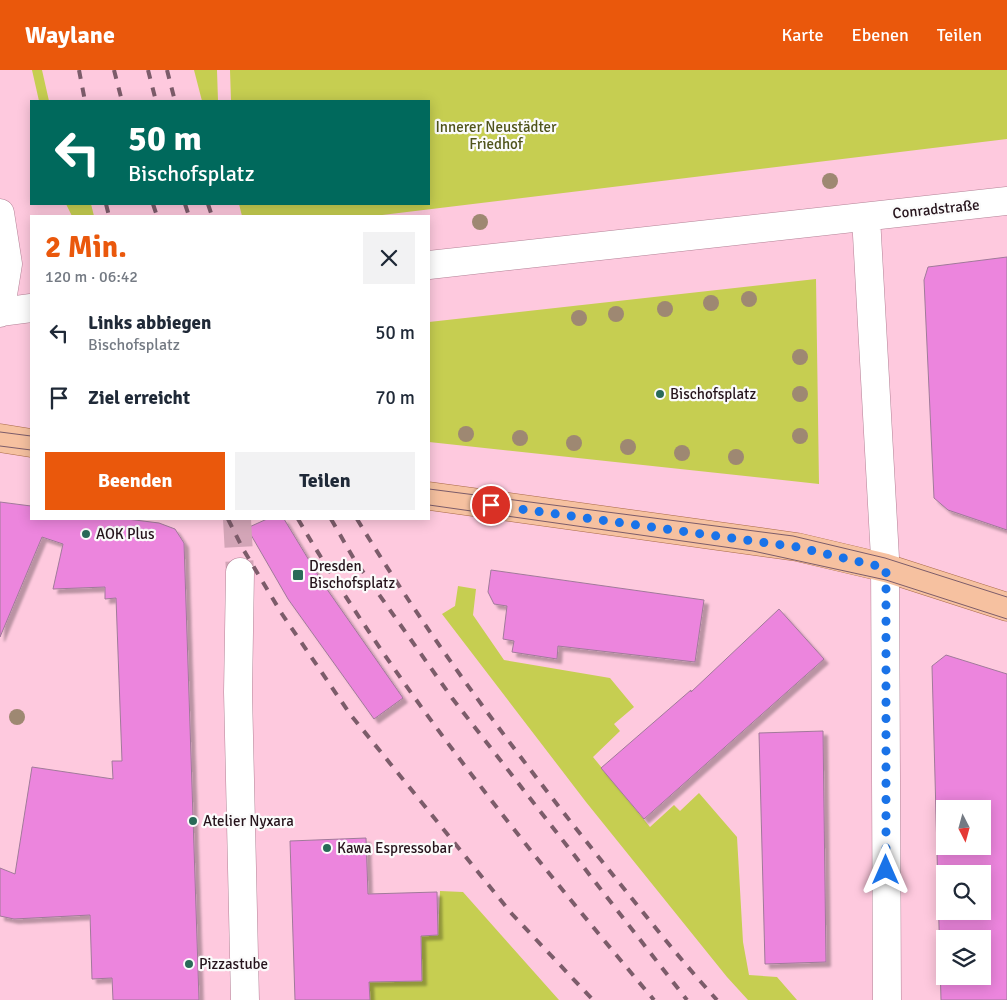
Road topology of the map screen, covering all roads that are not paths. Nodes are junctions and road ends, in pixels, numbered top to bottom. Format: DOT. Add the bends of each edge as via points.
graph roads {
  1 [pos="1007,201"];
  2 [pos="0,213"];
  3 [pos="866,217"];
  4 [pos="430,265"];
  5 [pos="30,308"];
  6 [pos="0,312"];
  7 [pos="0,438"];
  8 [pos="30,443"];
  9 [pos="430,496"];
  10 [pos="886,568"];
  11 [pos="240,572"];
  12 [pos="1007,607"];
  13 [pos="245,1000"];
  14 [pos="886,1000"];
  1 -- 3 [label="street, Conradstraße"];
  2 -- 6 [label="street" via="8,264"];
  3 -- 4 [label="street"];
  3 -- 10 [label="street"];
  5 -- 6 [label="street"];
  7 -- 8 [label="main road"];
  9 -- 10 [label="main road" via="797,547"];
  10 -- 12 [label="main road"];
  10 -- 14 [label="street"];
  11 -- 13 [label="street" via="238,692"];
}
